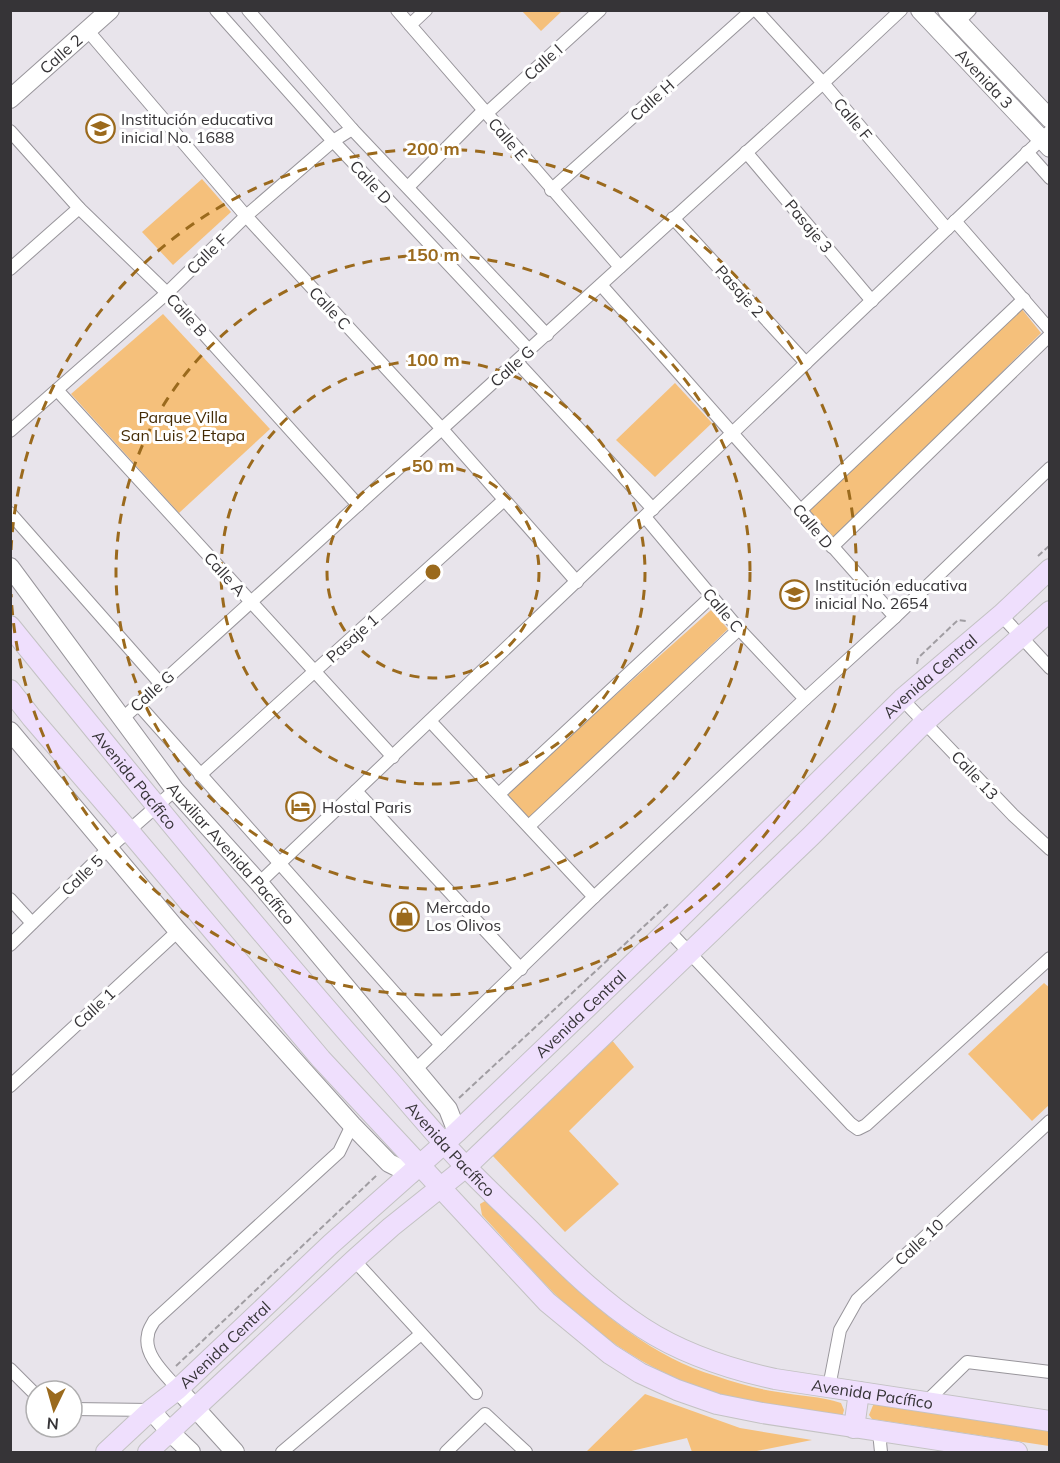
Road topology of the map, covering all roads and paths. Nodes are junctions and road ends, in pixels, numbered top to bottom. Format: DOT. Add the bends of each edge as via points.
graph roads {
  1 [pos="110,10"];
  2 [pos="216,10"];
  3 [pos="248,10"];
  4 [pos="397,10"];
  5 [pos="426,10"];
  6 [pos="600,10"];
  7 [pos="754,10"];
  8 [pos="901,10"];
  9 [pos="920,10"];
  10 [pos="958,15"];
  11 [pos="410,25"];
  12 [pos="88,30"];
  13 [pos="824,83"];
  14 [pos="10,99"];
  15 [pos="486,112"];
  16 [pos="1050,119"];
  17 [pos="352,129"];
  18 [pos="10,131"];
  19 [pos="1047,139"];
  20 [pos="333,141"];
  21 [pos="747,152"];
  22 [pos="1027,152"];
  23 [pos="1050,178"];
  24 [pos="408,187"];
  25 [pos="551,190"];
  26 [pos="79,208"];
  27 [pos="246,216"];
  28 [pos="673,218"];
  29 [pos="951,225"];
  30 [pos="620,267"];
  31 [pos="10,269"];
  32 [pos="601,285"];
  33 [pos="167,293"];
  34 [pos="1024,299"];
  35 [pos="872,301"];
  36 [pos="1050,330"];
  37 [pos="547,335"];
  38 [pos="1050,335"];
  39 [pos="529,350"];
  40 [pos="517,362"];
  41 [pos="806,363"];
  42 [pos="57,390"];
  43 [pos="442,429"];
  44 [pos="10,431"];
  45 [pos="732,434"];
  46 [pos="1050,468"];
  47 [pos="504,500"];
  48 [pos="358,505"];
  49 [pos="801,510"];
  50 [pos="10,513"];
  51 [pos="649,513"];
  52 [pos="1050,545"];
  53 [pos="832,547"];
  54 [pos="1041,565"];
  55 [pos="10,567"];
  56 [pos="577,582"];
  57 [pos="712,596"];
  58 [pos="250,602"];
  59 [pos="1050,611"];
  60 [pos="1001,615"];
  61 [pos="895,617"];
  62 [pos="968,622"];
  63 [pos="10,626"];
  64 [pos="739,629"];
  65 [pos="1021,637"];
  66 [pos="917,666"];
  67 [pos="1050,668"];
  68 [pos="314,672"];
  69 [pos="160,683"];
  70 [pos="10,690"];
  71 [pos="805,699"];
  72 [pos="902,699"];
  73 [pos="138,704"];
  74 [pos="122,718"];
  75 [pos="430,721"];
  76 [pos="925,722"];
  77 [pos="10,731"];
  78 [pos="393,757"];
  79 [pos="200,775"];
  80 [pos="175,790"];
  81 [pos="356,791"];
  82 [pos="499,794"];
  83 [pos="156,807"];
  84 [pos="529,826"];
  85 [pos="129,831"];
  86 [pos="108,849"];
  87 [pos="1050,849"];
  88 [pos="281,863"];
  89 [pos="259,883"];
  90 [pos="594,897"];
  91 [pos="10,899"];
  92 [pos="673,899"];
  93 [pos="32,923"];
  94 [pos="668,930"];
  95 [pos="178,931"];
  96 [pos="10,945"];
  97 [pos="689,952"];
  98 [pos="1050,958"];
  99 [pos="521,969"];
  100 [pos="441,1045"];
  101 [pos="415,1070"];
  102 [pos="10,1086"];
  103 [pos="448,1108"];
  104 [pos="1050,1121"];
  105 [pos="352,1125"];
  106 [pos="451,1138"];
  107 [pos="389,1163"];
  108 [pos="466,1167"];
  109 [pos="416,1170"];
  110 [pos="440,1187"];
  111 [pos="354,1260"];
  112 [pos="421,1334"];
  113 [pos="10,1369"];
  114 [pos="1050,1372"];
  115 [pos="172,1382"];
  116 [pos="24,1383"];
  117 [pos="829,1387"];
  118 [pos="859,1392"];
  119 [pos="476,1393"];
  120 [pos="926,1402"];
  121 [pos="195,1407"];
  122 [pos="84,1410"];
  123 [pos="151,1410"];
  124 [pos="1050,1421"];
  125 [pos="854,1428"];
  126 [pos="170,1432"];
  127 [pos="879,1432"];
  128 [pos="106,1452"];
  129 [pos="148,1452"];
  130 [pos="191,1452"];
  131 [pos="235,1452"];
  132 [pos="282,1452"];
  133 [pos="446,1452"];
  134 [pos="526,1452"];
  135 [pos="880,1452"];
  136 [pos="1006,1452"];
  1 -- 12 [label="main road, Calle 2"];
  2 -- 20 [label="street, Calle D"];
  3 -- 17 [label="street, Calle D"];
  4 -- 11 [label="street, Calle E"];
  5 -- 11 [label="street"];
  6 -- 15 [label="street, Calle I"];
  7 -- 13 [label="street, Calle F"];
  7 -- 25 [label="street, Calle H"];
  8 -- 13 [label="street, Calle G"];
  9 -- 19 [label="main road, Avenida 3"];
  10 -- 16 [label="main road, Avenida 3"];
  11 -- 15 [label="street, Calle E"];
  12 -- 14 [label="main road, Calle 2"];
  12 -- 27 [label="street, Calle C"];
  13 -- 21 [label="street, Calle G"];
  13 -- 29 [label="street, Calle F"];
  15 -- 24 [label="street, Calle I"];
  15 -- 25 [label="street, Calle E"];
  17 -- 20 [label="street, Calle F"];
  17 -- 24 [label="street, Calle D"];
  18 -- 26 [label="street, Calle B"];
  19 -- 22 [label="street"];
  20 -- 27 [label="street, Calle F"];
  20 -- 39 [label="street, Calle D"];
  21 -- 28 [label="street, Calle G"];
  21 -- 35 [label="street, Pasaje 3"];
  22 -- 23 [label="street"];
  22 -- 29 [label="street"];
  24 -- 37 [label="street, Calle D"];
  25 -- 30 [label="street, Calle E"];
  26 -- 31 [label="street"];
  26 -- 33 [label="street, Calle B"];
  27 -- 33 [label="street, Calle F"];
  27 -- 43 [label="street, Calle C"];
  28 -- 30 [label="street, Calle G"];
  28 -- 41 [label="street, Pasaje 2"];
  29 -- 34 [label="street, Calle F"];
  29 -- 35 [label="street"];
  30 -- 32 [label="street, Calle G"];
  32 -- 37 [label="street, Calle G"];
  32 -- 45 [label="street"];
  33 -- 42 [label="street, Calle F"];
  33 -- 48 [label="street, Calle B"];
  34 -- 36 [label="street, Calle F"];
  34 -- 49 [label="street"];
  35 -- 41 [label="street"];
  37 -- 39 [label="street, Calle G"];
  38 -- 53 [label="street"];
  39 -- 40 [label="street, Calle G"];
  40 -- 43 [label="street, Calle G"];
  40 -- 51 [label="street"];
  41 -- 45 [label="street"];
  42 -- 44 [label="street, Calle F"];
  42 -- 58 [label="street, Calle A"];
  43 -- 47 [label="street, Calle C"];
  43 -- 48 [label="street, Calle G"];
  45 -- 49 [label="street, Calle D"];
  45 -- 51 [label="street"];
  46 -- 61 [label="street"];
  47 -- 56 [label="street, Calle C"];
  47 -- 68 [label="street, Pasaje 1"];
  48 -- 58 [label="street, Calle G"];
  49 -- 53 [label="street, Calle D"];
  50 -- 69 [label="street"];
  51 -- 56 [label="street"];
  51 -- 57 [label="street, Calle C"];
  52 -- 54 [label="path"];
  53 -- 61 [label="street, Calle D"];
  54 -- 60 [label="main road, Avenida Central"];
  55 -- 74 [label="main road, Auxiliar Avenida Pacífico"];
  56 -- 75 [label="street"];
  57 -- 64 [label="street, Calle C"];
  57 -- 82 [label="street"];
  58 -- 68 [label="street, Calle A"];
  58 -- 69 [label="street, Calle G"];
  59 -- 65 [label="main road, Avenida Central"];
  60 -- 65 [label="street"];
  60 -- 72 [label="main road, Avenida Central"];
  61 -- 71 [label="street"];
  62 -- 66 [label="path" via="958,620 918,658"];
  63 -- 83 [label="main road, Avenida Pacífico"];
  64 -- 71 [label="street, Calle C"];
  64 -- 84 [label="street"];
  65 -- 67 [label="street"];
  65 -- 76 [label="main road, Avenida Central"];
  68 -- 78 [label="street, Calle A"];
  68 -- 79 [label="street, Pasaje 1"];
  69 -- 73 [label="street, Calle G"];
  70 -- 85 [label="main road, Avenida Pacífico"];
  71 -- 90 [label="street"];
  72 -- 76 [label="street, Calle 13"];
  72 -- 94 [label="main road, Avenida Central"];
  73 -- 74 [label="street, Calle G"];
  73 -- 79 [label="street"];
  74 -- 80 [label="main road, Auxiliar Avenida Pacífico"];
  75 -- 78 [label="street"];
  75 -- 82 [label="street"];
  76 -- 87 [label="street, Calle 13"];
  76 -- 97 [label="main road, Avenida Central"];
  77 -- 86 [label="main road"];
  78 -- 81 [label="street"];
  79 -- 88 [label="street"];
  80 -- 83 [label="street"];
  80 -- 89 [label="main road, Auxiliar Avenida Pacífico"];
  81 -- 88 [label="street"];
  81 -- 99 [label="street"];
  82 -- 84 [label="street"];
  83 -- 85 [label="street, Calle 5"];
  83 -- 106 [label="main road, Avenida Pacífico" via="345,1030"];
  84 -- 90 [label="street"];
  85 -- 86 [label="street, Calle 5"];
  85 -- 109 [label="main road, Avenida Pacífico"];
  86 -- 93 [label="street, Calle 5"];
  86 -- 95 [label="main road"];
  88 -- 89 [label="street"];
  88 -- 100 [label="street"];
  89 -- 101 [label="main road, Auxiliar Avenida Pacífico"];
  90 -- 99 [label="street"];
  91 -- 93 [label="street"];
  92 -- 103 [label="path"];
  93 -- 96 [label="street, Calle 5"];
  94 -- 97 [label="street"];
  94 -- 106 [label="main road, Avenida Central"];
  95 -- 102 [label="street, Calle 1"];
  95 -- 105 [label="main road"];
  97 -- 98 [label="street" via="858,1129"];
  97 -- 108 [label="main road, Avenida Central"];
  99 -- 100 [label="street"];
  100 -- 101 [label="street"];
  101 -- 103 [label="main road, Auxiliar Avenida Pacífico"];
  103 -- 106 [label="main road, Auxiliar Avenida Pacífico"];
  104 -- 117 [label="street, Calle 10" via="857,1300 840,1330"];
  105 -- 107 [label="main road"];
  105 -- 115 [label="street" via="339,1152 154,1321 147,1335 149,1350"];
  106 -- 108 [label="main road, Avenida Pacífico"];
  106 -- 109 [label="main road, Avenida Central"];
  107 -- 109 [label="main road"];
  107 -- 115 [label="path"];
  108 -- 110 [label="main road, Avenida Central"];
  108 -- 117 [label="main road, Avenida Pacífico" via="593,1290 643,1328 704,1359 740,1371"];
  109 -- 110 [label="main road, Avenida Pacífico"];
  109 -- 115 [label="main road, Avenida Central"];
  110 -- 111 [label="main road, Avenida Central"];
  110 -- 125 [label="main road, Avenida Pacífico" via="547,1302 610,1354 640,1372 717,1404"];
  111 -- 112 [label="street"];
  111 -- 121 [label="main road, Avenida Central"];
  112 -- 119 [label="street"];
  112 -- 132 [label="street"];
  113 -- 116 [label="street"];
  114 -- 120 [label="street" via="967,1362"];
  115 -- 121 [label="main road"];
  115 -- 123 [label="main road, Avenida Central"];
  117 -- 118 [label="main road, Avenida Pacífico"];
  118 -- 120 [label="main road, Avenida Pacífico"];
  118 -- 125 [label="main road"];
  120 -- 124 [label="main road, Avenida Pacífico"];
  121 -- 126 [label="main road, Avenida Central"];
  121 -- 131 [label="main road"];
  122 -- 123 [label="street"];
  123 -- 126 [label="main road"];
  123 -- 128 [label="main road, Avenida Central"];
  125 -- 127 [label="main road, Avenida Pacífico"];
  126 -- 129 [label="main road, Avenida Central"];
  126 -- 130 [label="main road"];
  127 -- 135 [label="street"];
  127 -- 136 [label="main road, Avenida Pacífico"];
  133 -- 134 [label="street" via="485,1414"];
}
